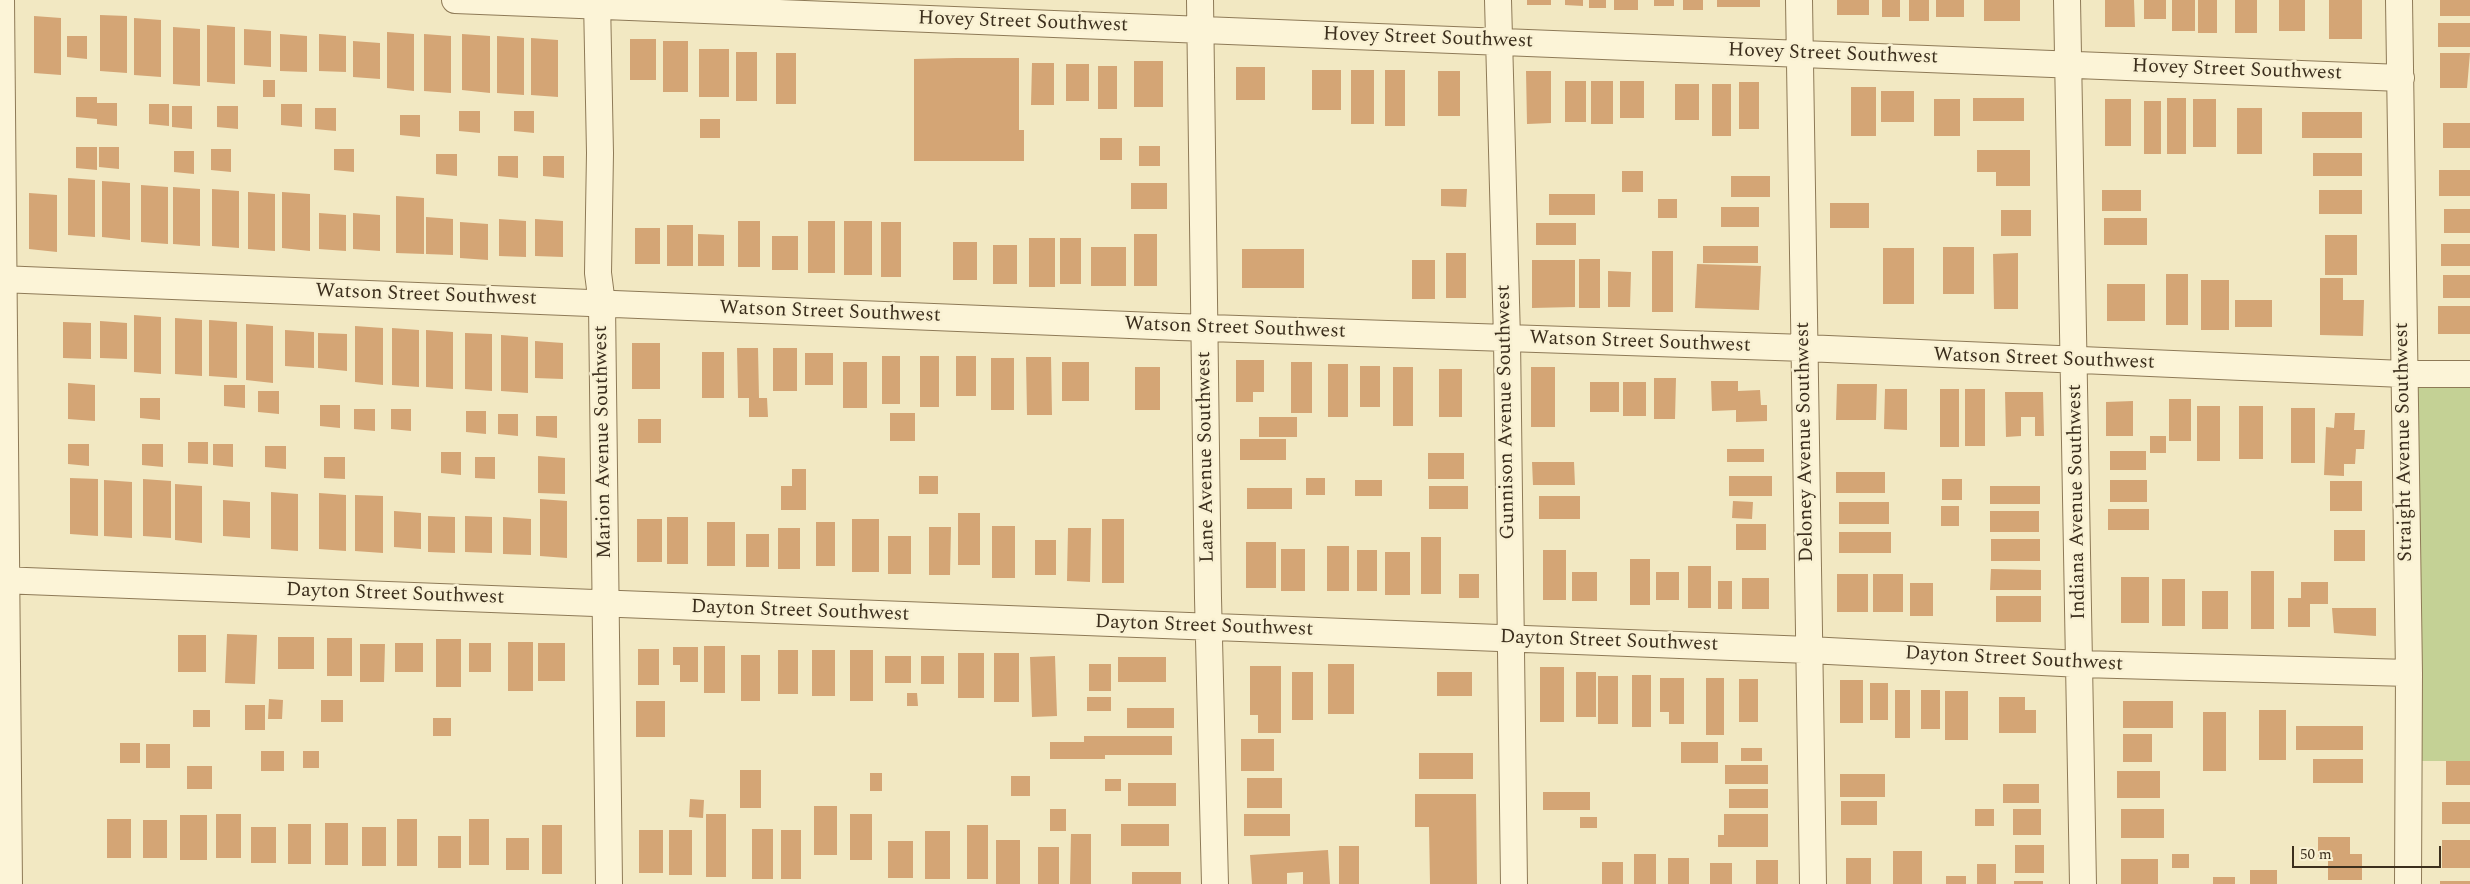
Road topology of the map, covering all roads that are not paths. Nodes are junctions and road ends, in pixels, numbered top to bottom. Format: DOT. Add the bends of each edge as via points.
graph roads {
  1 [pos="1,0"];
  2 [pos="455,0"];
  3 [pos="1200,0"];
  4 [pos="1498,0"];
  5 [pos="1799,0"];
  6 [pos="2067,0"];
  7 [pos="2399,0"];
  8 [pos="598,3"];
  9 [pos="1200,30"];
  10 [pos="1499,42"];
  11 [pos="1800,54"];
  12 [pos="2068,64"];
  13 [pos="2401,78"];
  14 [pos="2,279"];
  15 [pos="602,304"];
  16 [pos="1205,328"];
  17 [pos="1507,339"];
  18 [pos="1805,348"];
  19 [pos="2075,361"];
  20 [pos="2403,374"];
  21 [pos="2470,374"];
  22 [pos="3,580"];
  23 [pos="607,604"];
  24 [pos="1209,627"];
  25 [pos="1510,639"];
  26 [pos="1809,650"];
  27 [pos="2081,664"];
  28 [pos="2409,673"];
  29 [pos="9,884"];
  30 [pos="609,884"];
  31 [pos="1215,884"];
  32 [pos="1514,884"];
  33 [pos="1813,884"];
  34 [pos="2084,884"];
  35 [pos="2408,884"];
  1 -- 14 [label="street"];
  2 -- 8 [label="street, Hovey Street Southwest"];
  3 -- 9 [label="street, Lane Avenue Southwest"];
  4 -- 10 [label="street, Gunnison Avenue Southwest"];
  5 -- 11 [label="street, Deloney Avenue Southwest"];
  6 -- 12 [label="street, Indiana Avenue Southwest"];
  7 -- 13 [label="street, Straight Avenue Southwest"];
  8 -- 9 [label="street, Hovey Street Southwest"];
  8 -- 15 [label="street, Marion Avenue Southwest" via="598,273"];
  9 -- 10 [label="street, Hovey Street Southwest"];
  9 -- 16 [label="street, Lane Avenue Southwest"];
  10 -- 11 [label="street, Hovey Street Southwest"];
  10 -- 17 [label="street, Gunnison Avenue Southwest"];
  11 -- 12 [label="street, Hovey Street Southwest"];
  11 -- 18 [label="street, Deloney Avenue Southwest"];
  12 -- 13 [label="street, Hovey Street Southwest"];
  12 -- 19 [label="street, Indiana Avenue Southwest"];
  13 -- 20 [label="street, Straight Avenue Southwest"];
  14 -- 15 [label="street, Watson Street Southwest"];
  14 -- 22 [label="street"];
  15 -- 16 [label="street, Watson Street Southwest"];
  15 -- 23 [label="street, Marion Avenue Southwest"];
  16 -- 17 [label="street, Watson Street Southwest"];
  16 -- 24 [label="street, Lane Avenue Southwest"];
  17 -- 18 [label="street, Watson Street Southwest" via="1526,337"];
  17 -- 25 [label="street, Gunnison Avenue Southwest"];
  18 -- 19 [label="street, Watson Street Southwest"];
  18 -- 26 [label="street, Deloney Avenue Southwest"];
  19 -- 20 [label="street, Watson Street Southwest"];
  19 -- 27 [label="street, Indiana Avenue Southwest"];
  20 -- 21 [label="street, Watson Street Southwest"];
  20 -- 28 [label="street, Straight Avenue Southwest"];
  22 -- 23 [label="street, Dayton Street Southwest"];
  22 -- 29 [label="street"];
  23 -- 24 [label="street, Dayton Street Southwest"];
  23 -- 30 [label="street, Marion Avenue Southwest"];
  24 -- 25 [label="street, Dayton Street Southwest"];
  24 -- 31 [label="street, Lane Avenue Southwest"];
  25 -- 26 [label="street, Dayton Street Southwest"];
  25 -- 32 [label="street, Gunnison Avenue Southwest"];
  26 -- 27 [label="street, Dayton Street Southwest"];
  26 -- 33 [label="street, Deloney Avenue Southwest"];
  27 -- 28 [label="street, Dayton Street Southwest"];
  27 -- 34 [label="street, Indiana Avenue Southwest"];
  28 -- 35 [label="street, Straight Avenue Southwest"];
}
